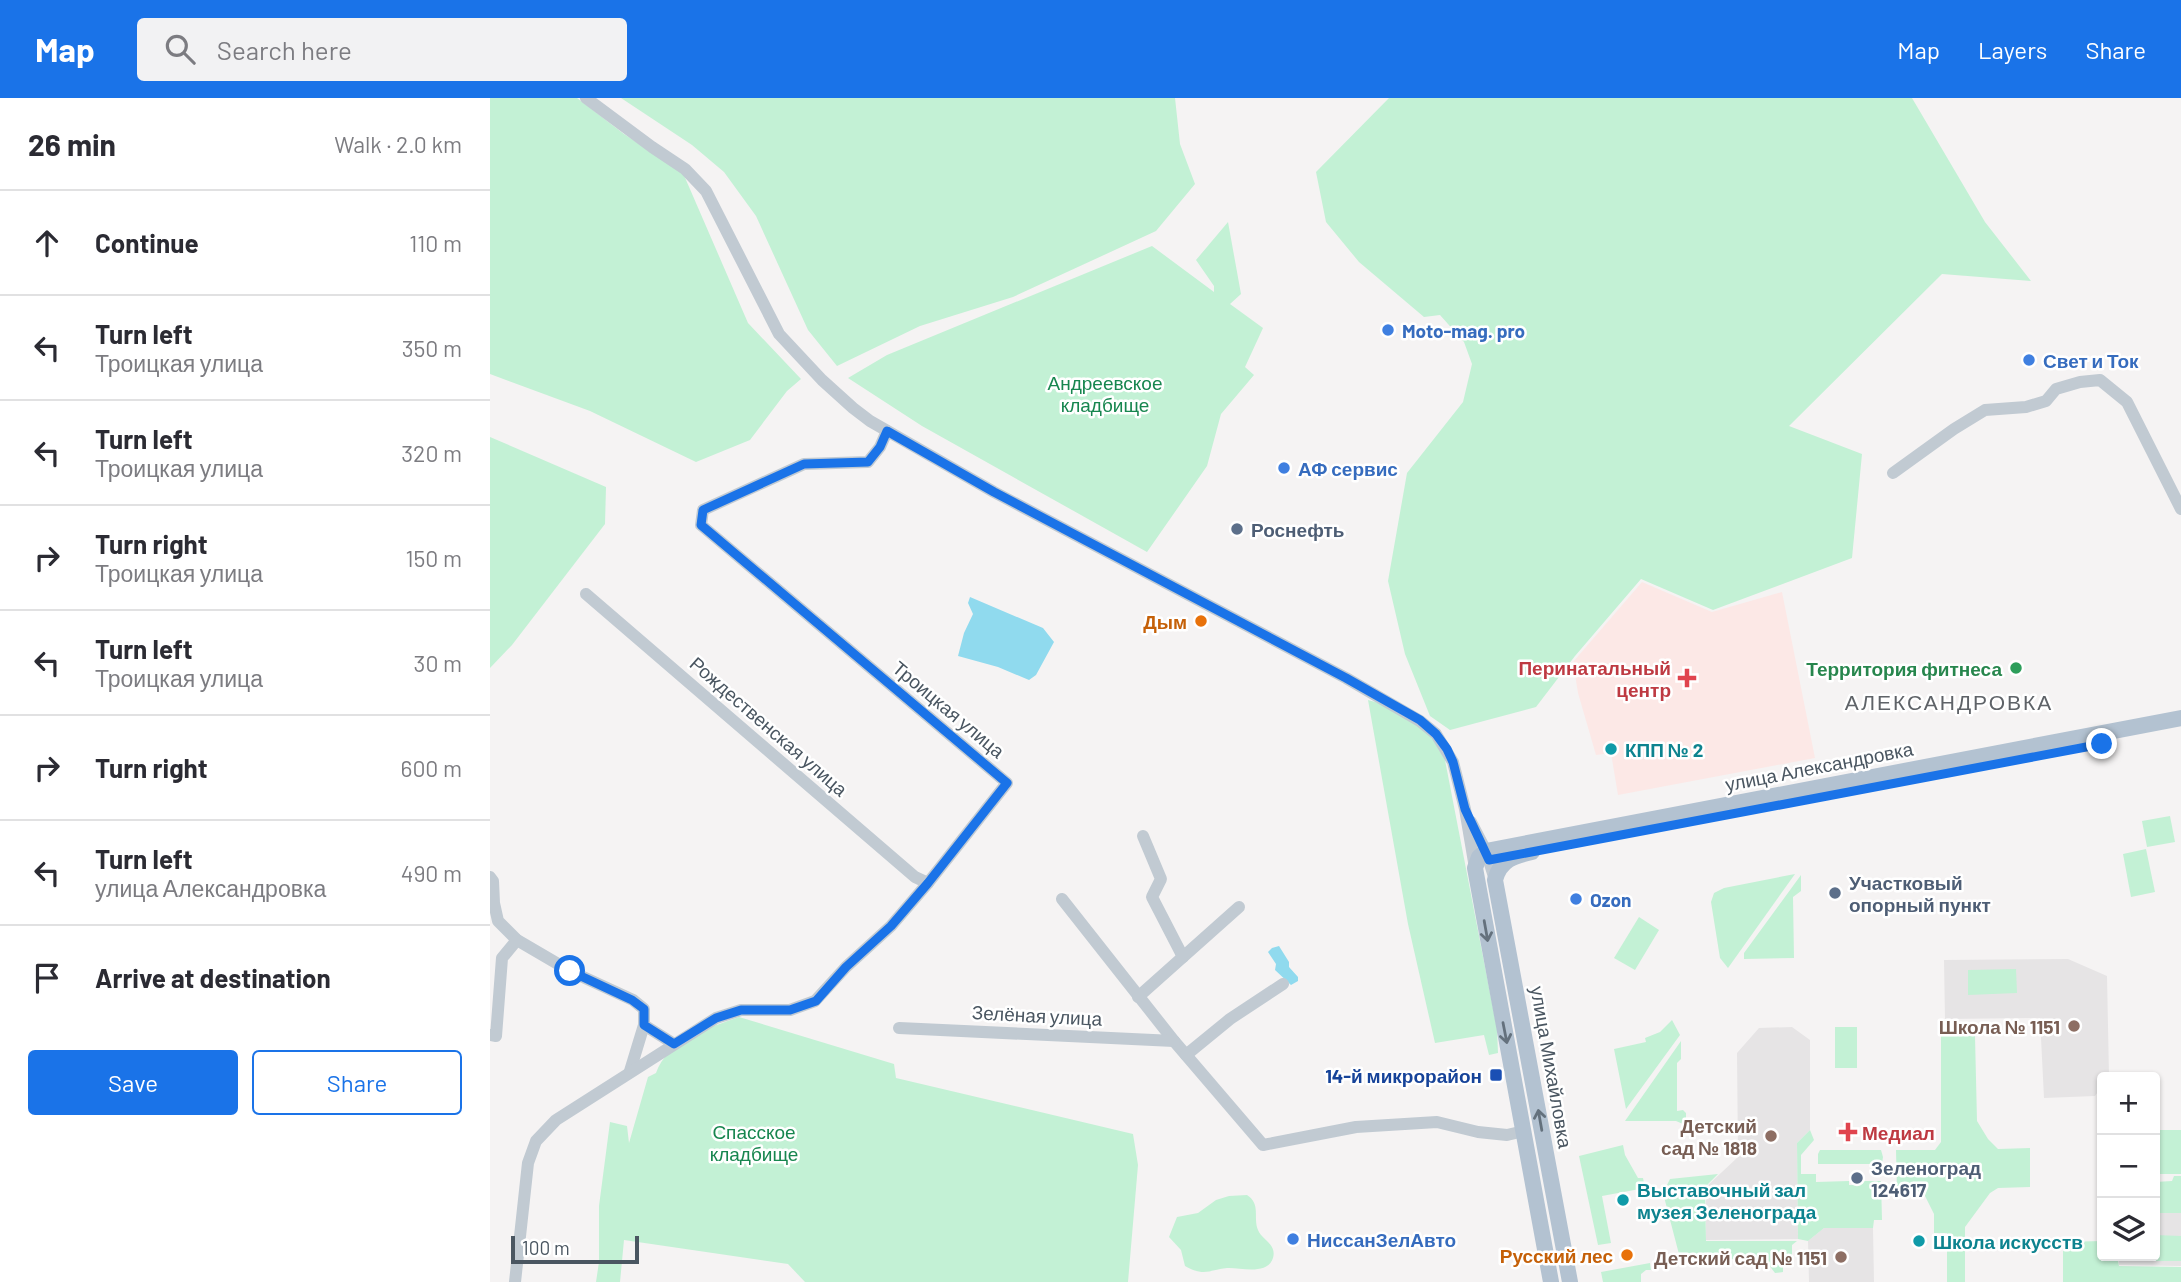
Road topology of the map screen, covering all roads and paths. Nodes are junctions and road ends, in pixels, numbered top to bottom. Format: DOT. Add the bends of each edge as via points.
graph roads {
  1 [pos="586,98"];
  2 [pos="887,431"];
  3 [pos="1893,474"];
  4 [pos="2181,509"];
  5 [pos="586,594"];
  6 [pos="2181,718"];
  7 [pos="2181,729"];
  8 [pos="1465,809"];
  9 [pos="1477,832"];
  10 [pos="1143,836"];
  11 [pos="1513,851"];
  12 [pos="1480,858"];
  13 [pos="490,877"];
  14 [pos="1495,880"];
  15 [pos="928,883"];
  16 [pos="1062,899"];
  17 [pos="1239,907"];
  18 [pos="517,940"];
  19 [pos="1183,957"];
  20 [pos="1283,984"];
  21 [pos="1138,997"];
  22 [pos="644,1025"];
  23 [pos="899,1028"];
  24 [pos="490,1035"];
  25 [pos="1174,1041"];
  26 [pos="674,1044"];
  27 [pos="1186,1055"];
  28 [pos="630,1072"];
  29 [pos="1524,1131"];
  30 [pos="1554,1201"];
  31 [pos="1537,1204"];
  32 [pos="515,1282"];
  33 [pos="1551,1282"];
  34 [pos="1570,1282"];
  1 -- 2 [label="street" via="685,169 706,191 779,334 852,408"];
  2 -- 8 [label="street" via="1420,720 1447,749"];
  2 -- 15 [label="street, Троицкая улица" via="868,462 804,464 703,510 701,525 1007,783"];
  3 -- 4 [label="street" via="1985,410 2026,407 2046,401 2056,389 2100,380 2127,401"];
  5 -- 15 [label="street, Рождественская улица" via="915,877"];
  6 -- 11 [label="main road, улица Александровка"];
  7 -- 11 [label="main road, улица Александровка"];
  8 -- 9 [label="street"];
  8 -- 12 [label="street"];
  9 -- 11 [label="street"];
  9 -- 12 [label="street"];
  10 -- 19 [label="street" via="1161,879 1152,897"];
  11 -- 12 [label="main road, улица Александровка"];
  11 -- 14 [label="main road"];
  12 -- 14 [label="street, улица Михайловка"];
  12 -- 29 [label="main road, улица Михайловка, one-way"];
  13 -- 18 [label="street" via="499,921"];
  30 -- 14 [label="main road, улица Михайловка, one-way"];
  15 -- 26 [label="street, Троицкая улица" via="816,1001 790,1010 741,1010 716,1018"];
  16 -- 21 [label="street"];
  17 -- 19 [label="street"];
  18 -- 22 [label="street" via="632,1000 644,1009"];
  18 -- 24 [label="street" via="502,958 496,1036"];
  19 -- 21 [label="street"];
  20 -- 27 [label="street"];
  21 -- 25 [label="street"];
  22 -- 26 [label="street"];
  22 -- 28 [label="street"];
  23 -- 25 [label="street, Зелёная улица"];
  25 -- 27 [label="street"];
  26 -- 28 [label="street, Троицкая улица"];
  27 -- 29 [label="street" via="1263,1144 1356,1128 1437,1122 1478,1132 1507,1135"];
  28 -- 32 [label="street, Троицкая улица" via="556,1120 536,1141 528,1163"];
  29 -- 31 [label="main road, улица Михайловка"];
  30 -- 31 [label="street"];
  30 -- 34 [label="main road, улица Михайловка"];
  31 -- 33 [label="main road, улица Михайловка"];
}
